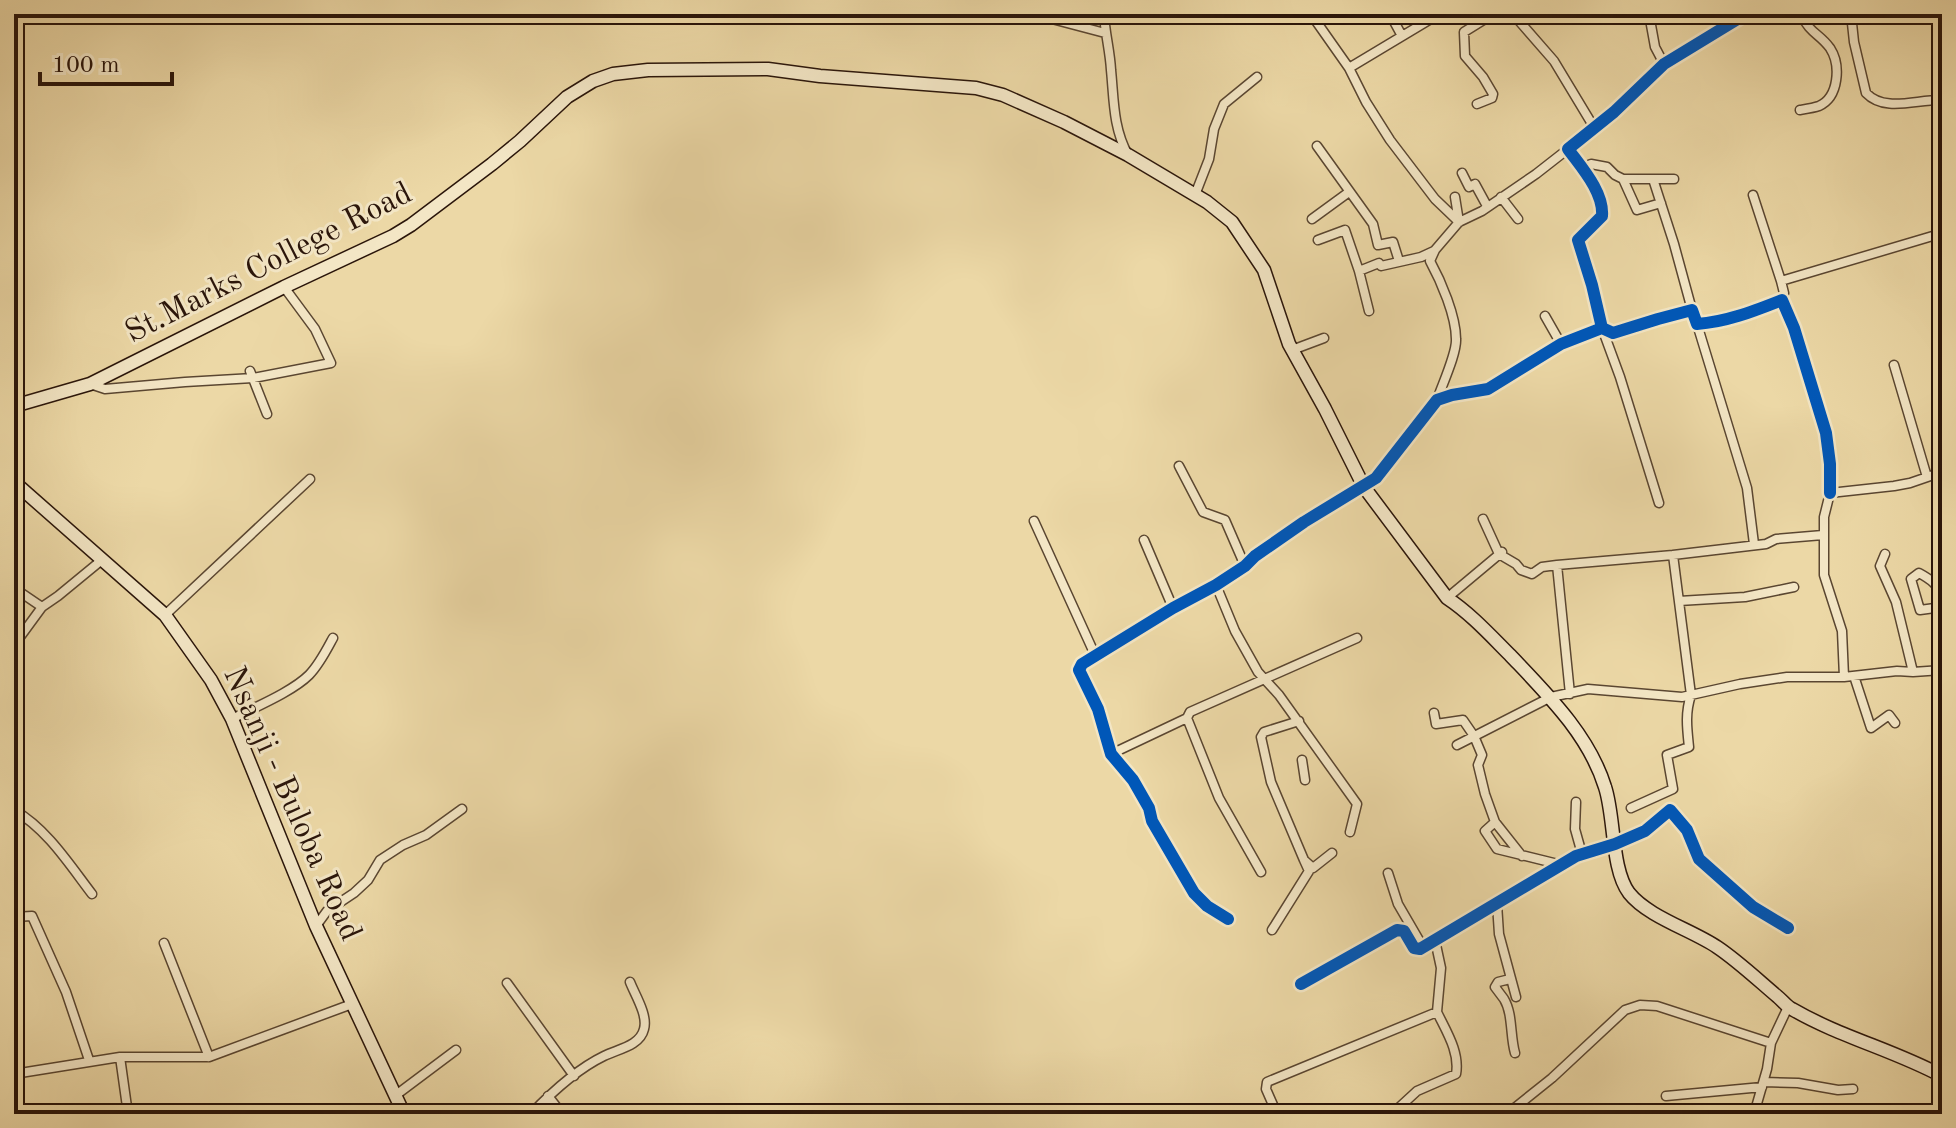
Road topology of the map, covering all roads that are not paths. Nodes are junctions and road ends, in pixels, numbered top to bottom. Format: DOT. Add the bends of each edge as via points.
graph roads {
  1 [pos="1033,14"];
  2 [pos="1104,14"];
  3 [pos="1311,14"];
  4 [pos="1390,14"];
  5 [pos="1439,14"];
  6 [pos="1493,14"];
  7 [pos="1513,14"];
  8 [pos="1649,14"];
  9 [pos="1746,14"];
  10 [pos="1801,14"];
  11 [pos="1851,14"];
  12 [pos="1105,33"];
  13 [pos="1402,36"];
  14 [pos="1664,64"];
  15 [pos="1349,68"];
  16 [pos="1257,77"];
  17 [pos="1942,100"];
  18 [pos="1477,104"];
  19 [pos="1800,110"];
  20 [pos="1595,129"];
  21 [pos="1317,146"];
  22 [pos="1568,149"];
  23 [pos="1128,155"];
  24 [pos="1581,168"];
  25 [pos="1462,173"];
  26 [pos="1623,179"];
  27 [pos="1653,179"];
  28 [pos="1674,179"];
  29 [pos="1349,192"];
  30 [pos="1195,195"];
  31 [pos="1753,195"];
  32 [pos="1455,197"];
  33 [pos="1501,197"];
  34 [pos="1661,203"];
  35 [pos="1487,206"];
  36 [pos="1312,219"];
  37 [pos="1518,219"];
  38 [pos="1459,222"];
  39 [pos="1942,237"];
  40 [pos="1318,240"];
  41 [pos="1434,251"];
  42 [pos="1399,261"];
  43 [pos="1359,271"];
  44 [pos="1781,281"];
  45 [pos="284,287"];
  46 [pos="1782,300"];
  47 [pos="1692,310"];
  48 [pos="1369,311"];
  49 [pos="1545,316"];
  50 [pos="1697,324"];
  51 [pos="1602,328"];
  52 [pos="1324,338"];
  53 [pos="1561,344"];
  54 [pos="1292,350"];
  55 [pos="1894,365"];
  56 [pos="251,375"];
  57 [pos="90,384"];
  58 [pos="1437,400"];
  59 [pos="14,406"];
  60 [pos="267,414"];
  61 [pos="1179,466"];
  62 [pos="1942,472"];
  63 [pos="1927,477"];
  64 [pos="310,479"];
  65 [pos="14,482"];
  66 [pos="1364,487"];
  67 [pos="1830,493"];
  68 [pos="1659,503"];
  69 [pos="1483,519"];
  70 [pos="1034,521"];
  71 [pos="1823,535"];
  72 [pos="1144,540"];
  73 [pos="1754,544"];
  74 [pos="1501,553"];
  75 [pos="1885,554"];
  76 [pos="1673,555"];
  77 [pos="103,559"];
  78 [pos="1557,565"];
  79 [pos="1245,566"];
  80 [pos="1216,585"];
  81 [pos="1794,587"];
  82 [pos="14,588"];
  83 [pos="1942,597"];
  84 [pos="1447,598"];
  85 [pos="1679,601"];
  86 [pos="42,607"];
  87 [pos="1942,607"];
  88 [pos="1173,608"];
  89 [pos="165,615"];
  90 [pos="20,637"];
  91 [pos="333,638"];
  92 [pos="1357,638"];
  93 [pos="1095,655"];
  94 [pos="1942,670"];
  95 [pos="1913,672"];
  96 [pos="1849,677"];
  97 [pos="1266,679"];
  98 [pos="1570,694"];
  99 [pos="1691,695"];
  100 [pos="1551,697"];
  101 [pos="1434,713"];
  102 [pos="1187,718"];
  103 [pos="232,719"];
  104 [pos="1299,721"];
  105 [pos="1895,723"];
  106 [pos="1474,736"];
  107 [pos="1457,745"];
  108 [pos="1111,754"];
  109 [pos="1302,760"];
  110 [pos="1305,780"];
  111 [pos="1576,802"];
  112 [pos="1631,808"];
  113 [pos="462,809"];
  114 [pos="14,810"];
  115 [pos="1495,822"];
  116 [pos="1350,832"];
  117 [pos="1615,844"];
  118 [pos="1332,853"];
  119 [pos="1582,854"];
  120 [pos="1522,856"];
  121 [pos="1304,860"];
  122 [pos="1562,865"];
  123 [pos="1261,872"];
  124 [pos="1388,873"];
  125 [pos="92,894"];
  126 [pos="1497,904"];
  127 [pos="14,917"];
  128 [pos="1228,919"];
  129 [pos="316,926"];
  130 [pos="1788,928"];
  131 [pos="1272,930"];
  132 [pos="1435,940"];
  133 [pos="164,943"];
  134 [pos="1423,947"];
  135 [pos="1510,979"];
  136 [pos="630,982"];
  137 [pos="507,983"];
  138 [pos="1301,984"];
  139 [pos="1516,997"];
  140 [pos="352,1004"];
  141 [pos="1788,1007"];
  142 [pos="1437,1012"];
  143 [pos="1771,1043"];
  144 [pos="456,1050"];
  145 [pos="1515,1053"];
  146 [pos="120,1057"];
  147 [pos="209,1057"];
  148 [pos="89,1060"];
  149 [pos="14,1074"];
  150 [pos="574,1076"];
  151 [pos="1942,1076"];
  152 [pos="1763,1084"];
  153 [pos="1853,1089"];
  154 [pos="396,1095"];
  155 [pos="548,1096"];
  156 [pos="1666,1096"];
  157 [pos="128,1114"];
  158 [pos="404,1114"];
  159 [pos="531,1114"];
  160 [pos="562,1114"];
  161 [pos="686,1114"];
  162 [pos="701,1114"];
  163 [pos="1277,1114"];
  164 [pos="1392,1114"];
  165 [pos="1507,1114"];
  166 [pos="1754,1114"];
  1 -- 12 [label="street"];
  2 -- 12 [label="street"];
  3 -- 15 [label="street"];
  4 -- 13 [label="street"];
  5 -- 13 [label="street"];
  6 -- 18 [label="street" via="1464,32 1465,56 1493,94"];
  7 -- 20 [label="street" via="1554,61"];
  8 -- 14 [label="street"];
  9 -- 14 [label="street"];
  10 -- 19 [label="street" via="1810,31 1833,52 1837,67 1829,98"];
  11 -- 17 [label="street" via="1871,98 1889,104"];
  12 -- 23 [label="street" via="1116,124"];
  13 -- 15 [label="street"];
  14 -- 20 [label="street"];
  15 -- 38 [label="street" via="1390,140"];
  16 -- 30 [label="street" via="1224,104"];
  20 -- 22 [label="street"];
  21 -- 29 [label="street"];
  22 -- 24 [label="street"];
  22 -- 33 [label="street"];
  23 -- 30 [label="main road, St.Marks College Road"];
  23 -- 45 [label="main road, St.Marks College Road" via="1003,95 976,88 768,69 613,74 567,97 520,141 411,225"];
  24 -- 26 [label="street" via="1607,167"];
  24 -- 51 [label="street" via="1602,206 1602,216 1578,240"];
  25 -- 35 [label="street"];
  26 -- 27 [label="street"];
  26 -- 34 [label="street" via="1637,210"];
  27 -- 28 [label="street"];
  27 -- 34 [label="street"];
  29 -- 36 [label="street"];
  29 -- 42 [label="street" via="1373,224 1378,245 1393,242"];
  30 -- 54 [label="main road, St.Marks College Road" via="1232,222 1264,270"];
  31 -- 44 [label="street"];
  32 -- 38 [label="street"];
  33 -- 35 [label="street"];
  33 -- 37 [label="street"];
  34 -- 47 [label="street"];
  35 -- 38 [label="street"];
  38 -- 41 [label="street"];
  39 -- 44 [label="street"];
  40 -- 43 [label="street" via="1345,230"];
  41 -- 42 [label="street"];
  41 -- 58 [label="street" via="1430,261 1457,341"];
  42 -- 43 [label="street"];
  43 -- 48 [label="street"];
  44 -- 46 [label="street"];
  45 -- 56 [label="street" via="315,329 331,363"];
  45 -- 57 [label="main road, St.Marks College Road"];
  46 -- 50 [label="street"];
  46 -- 67 [label="street" via="1826,433"];
  47 -- 50 [label="street"];
  47 -- 51 [label="street" via="1613,333"];
  49 -- 53 [label="street"];
  50 -- 73 [label="street" via="1747,488"];
  51 -- 53 [label="street"];
  51 -- 68 [label="street"];
  52 -- 54 [label="street"];
  53 -- 58 [label="street" via="1488,389"];
  54 -- 66 [label="main road, St.Marks College Road"];
  55 -- 63 [label="street"];
  56 -- 57 [label="street" via="105,389"];
  56 -- 60 [label="street"];
  57 -- 59 [label="main road, St.Marks College Road"];
  58 -- 66 [label="street"];
  61 -- 79 [label="street" via="1203,512 1225,520"];
  62 -- 63 [label="street"];
  63 -- 67 [label="street"];
  64 -- 89 [label="street"];
  65 -- 77 [label="main road, Nsanji - Buloba Road"];
  66 -- 79 [label="street" via="1304,522"];
  66 -- 84 [label="main road, St.Marks College Road"];
  67 -- 71 [label="street"];
  69 -- 74 [label="street"];
  70 -- 93 [label="street"];
  71 -- 73 [label="street"];
  71 -- 96 [label="street" via="1824,575 1842,631"];
  72 -- 88 [label="street"];
  73 -- 76 [label="street"];
  74 -- 78 [label="street" via="1532,574"];
  74 -- 84 [label="street"];
  75 -- 95 [label="street" via="1880,566 1896,602"];
  76 -- 78 [label="street"];
  76 -- 85 [label="street"];
  77 -- 86 [label="street"];
  77 -- 89 [label="main road, Nsanji - Buloba Road"];
  78 -- 98 [label="street"];
  79 -- 80 [label="street"];
  80 -- 88 [label="street"];
  80 -- 97 [label="street" via="1235,631"];
  81 -- 85 [label="street" via="1745,597"];
  82 -- 86 [label="street"];
  83 -- 87 [label="street" via="1930,579 1919,573 1911,579 1920,610"];
  84 -- 100 [label="main road, St.Marks College Road"];
  85 -- 99 [label="street"];
  86 -- 90 [label="street"];
  88 -- 93 [label="street"];
  89 -- 103 [label="main road, Nsanji - Buloba Road"];
  91 -- 103 [label="street" via="309,675"];
  92 -- 97 [label="street"];
  93 -- 108 [label="street" via="1079,670"];
  94 -- 95 [label="street"];
  95 -- 96 [label="street"];
  96 -- 99 [label="street" via="1787,677"];
  96 -- 105 [label="street" via="1871,728 1889,715"];
  97 -- 102 [label="street" via="1190,712"];
  97 -- 104 [label="street"];
  98 -- 99 [label="street" via="1588,689"];
  98 -- 100 [label="street"];
  99 -- 112 [label="street" via="1686,720 1689,747 1667,755 1673,789"];
  100 -- 106 [label="street"];
  100 -- 117 [label="main road, St.Marks College Road" via="1596,764 1606,788"];
  101 -- 106 [label="street" via="1436,724 1463,720"];
  102 -- 108 [label="street"];
  102 -- 123 [label="street" via="1219,798"];
  103 -- 129 [label="main road, Nsanji - Buloba Road"];
  104 -- 116 [label="street" via="1357,804"];
  104 -- 121 [label="street" via="1261,737 1271,782"];
  106 -- 107 [label="street"];
  106 -- 115 [label="street"];
  108 -- 128 [label="street" via="1133,780 1194,893"];
  109 -- 110 [label="street"];
  111 -- 119 [label="street" via="1575,829"];
  113 -- 129 [label="street" via="380,860 368,880"];
  114 -- 125 [label="street" via="56,848"];
  115 -- 120 [label="street"];
  115 -- 120 [label="street" via="1485,831 1497,849"];
  117 -- 119 [label="street"];
  117 -- 130 [label="street" via="1645,831 1670,810 1687,830 1699,859 1753,907"];
  117 -- 141 [label="main road, St.Marks College Road" via="1623,882 1638,902 1718,948"];
  118 -- 121 [label="street" via="1313,868"];
  119 -- 122 [label="street"];
  120 -- 122 [label="street"];
  121 -- 131 [label="street" via="1309,871"];
  122 -- 126 [label="street"];
  124 -- 134 [label="street" via="1398,904"];
  126 -- 132 [label="street"];
  126 -- 135 [label="street"];
  127 -- 148 [label="street" via="32,916"];
  129 -- 140 [label="main road, Nsanji - Buloba Road"];
  132 -- 134 [label="street"];
  132 -- 142 [label="street" via="1441,968"];
  133 -- 147 [label="street"];
  134 -- 138 [label="street" via="1414,948 1404,931 1397,930"];
  135 -- 139 [label="street"];
  135 -- 145 [label="street" via="1495,987 1507,1007"];
  136 -- 150 [label="street" via="644,1033"];
  137 -- 150 [label="street"];
  140 -- 147 [label="street"];
  140 -- 154 [label="main road, Nsanji - Buloba Road"];
  141 -- 143 [label="street"];
  141 -- 151 [label="main road, St.Marks College Road"];
  142 -- 163 [label="street" via="1267,1082"];
  142 -- 164 [label="street" via="1454,1050 1456,1074 1417,1091"];
  143 -- 152 [label="street"];
  143 -- 165 [label="street" via="1640,1005 1625,1010"];
  144 -- 154 [label="street"];
  146 -- 147 [label="street"];
  146 -- 148 [label="street"];
  146 -- 157 [label="street"];
  148 -- 149 [label="street"];
  150 -- 155 [label="street"];
  152 -- 153 [label="street"];
  152 -- 156 [label="street"];
  152 -- 166 [label="street"];
  154 -- 158 [label="main road, Nsanji - Buloba Road"];
  155 -- 159 [label="street"];
  155 -- 160 [label="street"];
  161 -- 162 [label="street"];
}
